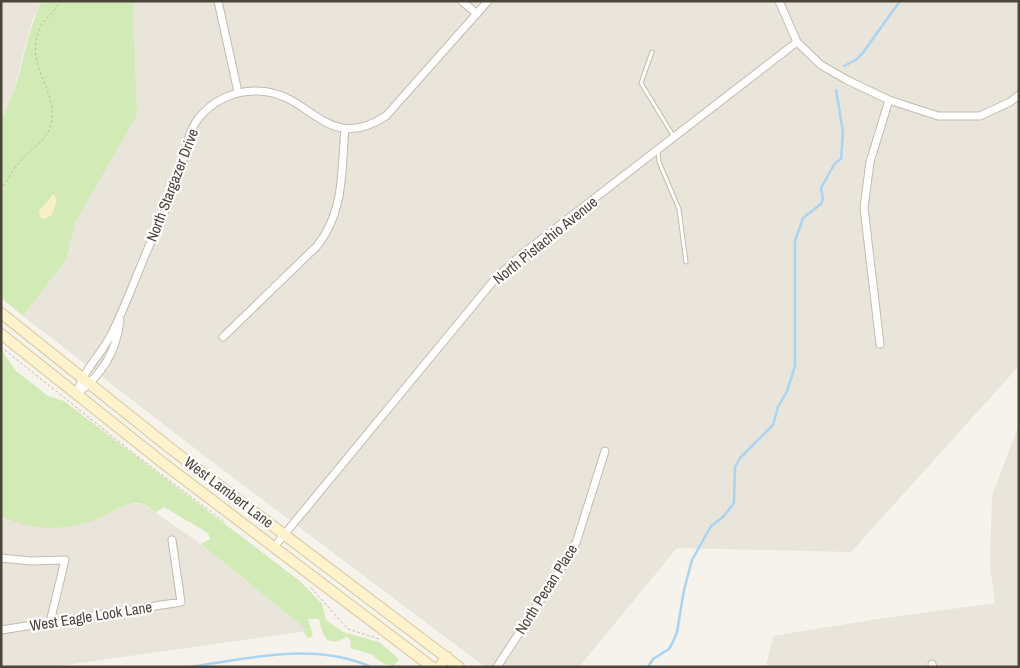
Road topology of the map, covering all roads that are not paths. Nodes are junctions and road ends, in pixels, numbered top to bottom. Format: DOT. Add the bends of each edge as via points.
graph roads {
  1 [pos="218,1"];
  2 [pos="462,1"];
  3 [pos="488,1"];
  4 [pos="779,1"];
  5 [pos="477,14"];
  6 [pos="797,42"];
  7 [pos="652,52"];
  8 [pos="238,92"];
  9 [pos="1019,95"];
  10 [pos="889,100"];
  11 [pos="345,129"];
  12 [pos="674,137"];
  13 [pos="658,149"];
  14 [pos="686,262"];
  15 [pos="121,310"];
  16 [pos="1,313"];
  17 [pos="1,334"];
  18 [pos="223,336"];
  19 [pos="880,344"];
  20 [pos="85,380"];
  21 [pos="76,395"];
  22 [pos="605,451"];
  23 [pos="284,534"];
  24 [pos="172,540"];
  25 [pos="274,548"];
  26 [pos="1,558"];
  27 [pos="50,622"];
  28 [pos="1,630"];
  29 [pos="446,657"];
  30 [pos="432,667"];
  31 [pos="439,667"];
  32 [pos="459,667"];
  33 [pos="498,667"];
  1 -- 8 [label="street"];
  2 -- 5 [label="street"];
  3 -- 5 [label="street"];
  4 -- 6 [label="street"];
  5 -- 11 [label="street" via="386,116 362,128"];
  6 -- 10 [label="street" via="820,65"];
  6 -- 12 [label="street, North Pistachio Avenue"];
  7 -- 12 [label="lane" via="641,83"];
  8 -- 11 [label="street" via="273,93 289,99 319,120"];
  8 -- 15 [label="street, North Stargazer Drive" via="206,111 192,128 178,177"];
  9 -- 10 [label="street" via="980,116 938,116"];
  10 -- 19 [label="street" via="870,162 864,208"];
  11 -- 18 [label="street" via="338,203 327,233"];
  12 -- 13 [label="street, North Pistachio Avenue"];
  13 -- 14 [label="lane" via="659,162 679,209"];
  13 -- 23 [label="street, North Pistachio Avenue" via="494,279"];
  15 -- 20 [label="street, North Stargazer Drive"];
  15 -- 20 [label="street, North Stargazer Drive" via="115,350"];
  16 -- 20 [label="main road, West Lambert Lane"];
  17 -- 21 [label="main road, West Lambert Lane"];
  20 -- 21 [label="street, North Stargazer Drive"];
  20 -- 23 [label="main road, West Lambert Lane"];
  21 -- 25 [label="main road, West Lambert Lane"];
  22 -- 33 [label="street, North Pecan Place" via="577,541"];
  23 -- 25 [label="street, North Pistachio Avenue"];
  23 -- 29 [label="main road, West Lambert Lane"];
  24 -- 27 [label="street, West Eagle Look Lane" via="181,602"];
  25 -- 30 [label="main road, West Lambert Lane"];
  26 -- 27 [label="street" via="65,560"];
  27 -- 28 [label="street, West Eagle Look Lane"];
  29 -- 31 [label="main road"];
  29 -- 32 [label="main road, West Lambert Lane"];
}
